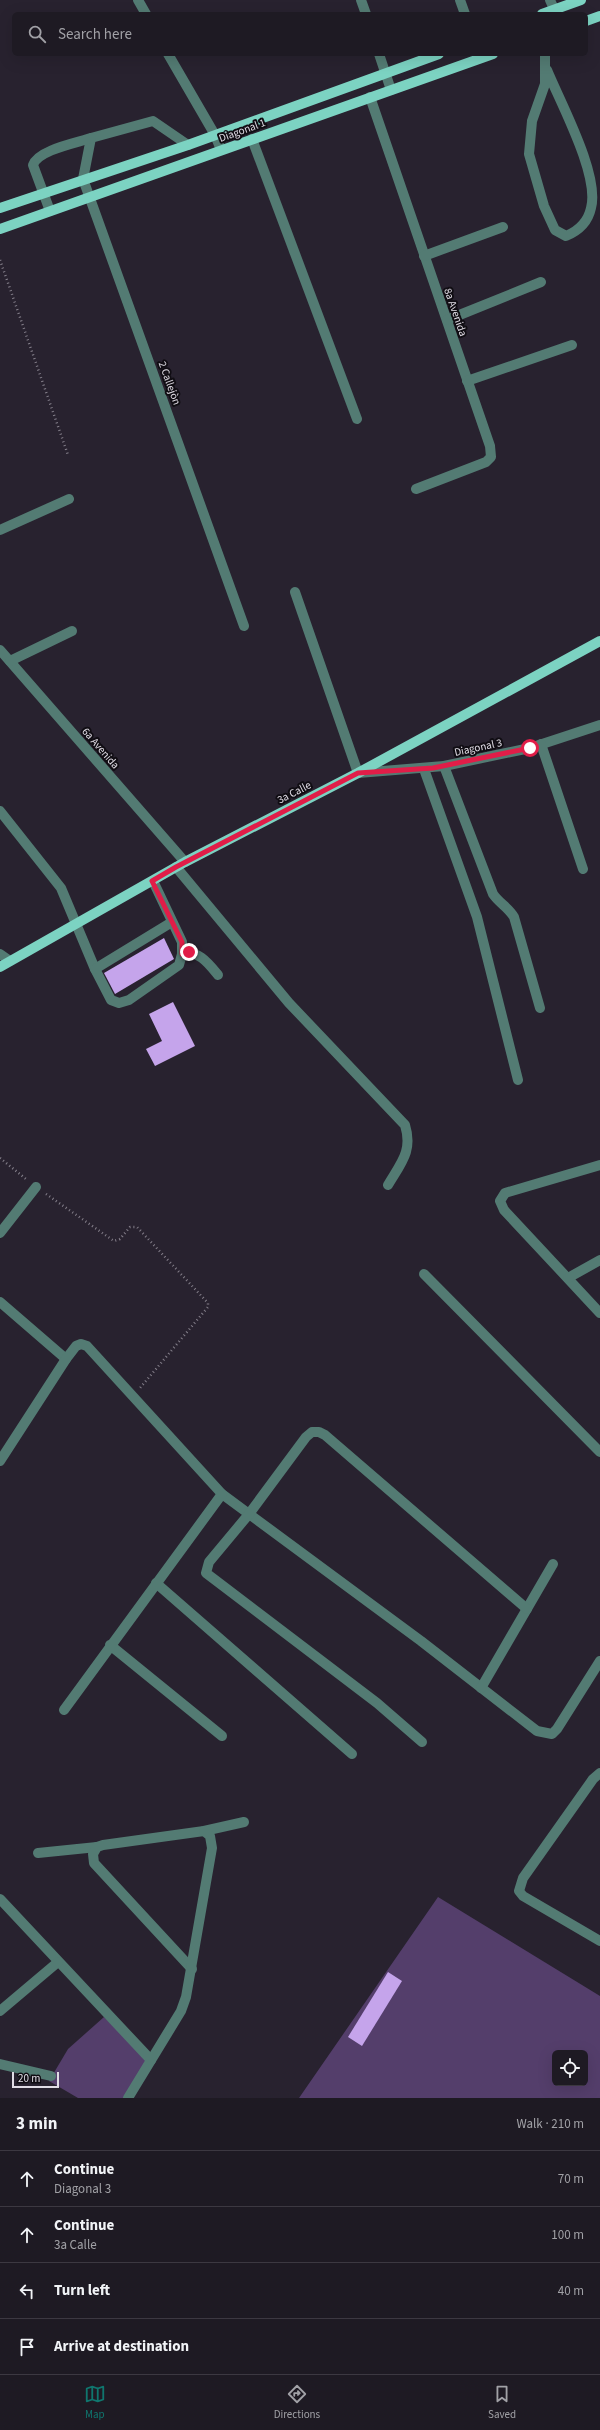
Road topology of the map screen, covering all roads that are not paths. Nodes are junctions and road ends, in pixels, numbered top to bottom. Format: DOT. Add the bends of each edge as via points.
graph roads {
  1 [pos="138,0"];
  2 [pos="361,0"];
  3 [pos="460,0"];
  4 [pos="580,0"];
  5 [pos="552,5"];
  6 [pos="145,12"];
  7 [pos="365,12"];
  8 [pos="463,12"];
  9 [pos="544,12"];
  10 [pos="600,16"];
  11 [pos="588,20"];
  12 [pos="169,56"];
  13 [pos="380,56"];
  14 [pos="434,56"];
  15 [pos="440,56"];
  16 [pos="487,56"];
  17 [pos="545,56"];
  18 [pos="547,70"];
  19 [pos="446,71"];
  20 [pos="387,73"];
  21 [pos="347,87"];
  22 [pos="391,90"];
  23 [pos="370,97"];
  24 [pos="351,104"];
  25 [pos="215,135"];
  26 [pos="91,138"];
  27 [pos="252,139"];
  28 [pos="188,145"];
  29 [pos="221,150"];
  30 [pos="84,179"];
  31 [pos="44,193"];
  32 [pos="91,196"];
  33 [pos="0,208"];
  34 [pos="50,211"];
  35 [pos="504,227"];
  36 [pos="0,229"];
  37 [pos="424,256"];
  38 [pos="541,282"];
  39 [pos="446,320"];
  40 [pos="572,345"];
  41 [pos="467,381"];
  42 [pos="357,419"];
  43 [pos="416,489"];
  44 [pos="69,499"];
  45 [pos="0,530"];
  46 [pos="295,592"];
  47 [pos="244,626"];
  48 [pos="72,631"];
  49 [pos="600,641"];
  50 [pos="0,650"];
  51 [pos="10,661"];
  52 [pos="600,725"];
  53 [pos="541,744"];
  54 [pos="444,766"];
  55 [pos="424,769"];
  56 [pos="358,773"];
  57 [pos="0,811"];
  58 [pos="181,864"];
  59 [pos="583,869"];
  60 [pos="152,881"];
  61 [pos="172,922"];
  62 [pos="77,923"];
  63 [pos="0,954"];
  64 [pos="182,954"];
  65 [pos="10,961"];
  66 [pos="0,967"];
  67 [pos="95,969"];
  68 [pos="218,975"];
  69 [pos="540,1008"];
  70 [pos="518,1080"];
  71 [pos="600,1165"];
  72 [pos="388,1185"];
  73 [pos="36,1186"];
  74 [pos="0,1233"];
  75 [pos="600,1260"];
  76 [pos="424,1274"];
  77 [pos="568,1278"];
  78 [pos="0,1302"];
  79 [pos="600,1313"];
  80 [pos="66,1359"];
  81 [pos="600,1452"];
  82 [pos="0,1461"];
  83 [pos="222,1494"];
  84 [pos="249,1514"];
  85 [pos="553,1564"];
  86 [pos="156,1583"];
  87 [pos="527,1609"];
  88 [pos="110,1645"];
  89 [pos="600,1661"];
  90 [pos="481,1688"];
  91 [pos="64,1710"];
  92 [pos="222,1736"];
  93 [pos="422,1742"];
  94 [pos="352,1754"];
  95 [pos="600,1773"];
  96 [pos="244,1822"];
  97 [pos="204,1831"];
  98 [pos="97,1848"];
  99 [pos="38,1853"];
  100 [pos="0,1899"];
  101 [pos="600,1941"];
  102 [pos="58,1962"];
  103 [pos="192,1969"];
  104 [pos="0,2011"];
  105 [pos="151,2060"];
  106 [pos="0,2064"];
  107 [pos="51,2076"];
  108 [pos="128,2098"];
  1 -- 6 [label="street"];
  2 -- 7 [label="street"];
  3 -- 8 [label="street"];
  4 -- 5 [label="main road"];
  5 -- 9 [label="main road"];
  10 -- 11 [label="main road"];
  12 -- 25 [label="street"];
  13 -- 20 [label="street"];
  14 -- 20 [label="main road, Diagonal 1"];
  15 -- 19 [label="main road"];
  16 -- 19 [label="main road, Diagonal 1"];
  17 -- 18 [label="street"];
  18 -- 18 [label="street" via="545,84 532,121 529,154 544,206 556,230 566,236 576,232 583,225 591,209 593,195 587,165"];
  19 -- 22 [label="main road, Diagonal 1"];
  20 -- 21 [label="main road, Diagonal 1"];
  20 -- 22 [label="street"];
  21 -- 24 [label="main road"];
  21 -- 25 [label="main road, Diagonal 1"];
  22 -- 23 [label="main road, Diagonal 1"];
  23 -- 24 [label="main road, Diagonal 1"];
  23 -- 37 [label="street, 8a Avenida"];
  24 -- 27 [label="main road, Diagonal 1"];
  25 -- 28 [label="main road, Diagonal 1"];
  25 -- 29 [label="street"];
  26 -- 28 [label="street" via="153,121"];
  26 -- 30 [label="street"];
  26 -- 31 [label="street" via="42,154 35,160 33,165"];
  27 -- 29 [label="main road, Diagonal 1"];
  27 -- 42 [label="street"];
  28 -- 30 [label="main road, Diagonal 1"];
  29 -- 32 [label="main road, Diagonal 1"];
  30 -- 31 [label="main road, Diagonal 1"];
  30 -- 32 [label="street"];
  31 -- 33 [label="main road, Diagonal 1"];
  31 -- 34 [label="street"];
  32 -- 34 [label="main road, Diagonal 1"];
  32 -- 47 [label="street"];
  34 -- 36 [label="main road, Diagonal 1"];
  35 -- 37 [label="street"];
  37 -- 39 [label="street, 8a Avenida"];
  38 -- 39 [label="street"];
  39 -- 41 [label="street, 8a Avenida"];
  40 -- 41 [label="street"];
  41 -- 43 [label="street, 8a Avenida" via="490,446 490,457 486,462"];
  44 -- 45 [label="street"];
  46 -- 56 [label="street"];
  48 -- 51 [label="street"];
  49 -- 56 [label="main road, 3a Calle"];
  50 -- 51 [label="street, 6a Avenida"];
  51 -- 58 [label="street, 6a Avenida"];
  52 -- 53 [label="street, Diagonal 3"];
  53 -- 54 [label="street, Diagonal 3"];
  53 -- 59 [label="street"];
  54 -- 55 [label="street, Diagonal 3"];
  54 -- 69 [label="street" via="493,894 514,917"];
  55 -- 56 [label="street, Diagonal 3"];
  55 -- 70 [label="street" via="477,917"];
  56 -- 58 [label="main road, 3a Calle"];
  57 -- 62 [label="street" via="61,888"];
  58 -- 60 [label="main road, 3a Calle"];
  58 -- 72 [label="street, 6a Avenida" via="289,1003 405,1125 409,1139 407,1153"];
  60 -- 61 [label="street"];
  60 -- 62 [label="main road, 3a Calle"];
  61 -- 64 [label="street" via="182,942"];
  61 -- 67 [label="street"];
  62 -- 65 [label="main road, 3a Calle"];
  62 -- 67 [label="street"];
  63 -- 65 [label="street"];
  64 -- 67 [label="street" via="178,965 129,1000 119,1003 111,1000"];
  64 -- 68 [label="street" via="195,954 208,962"];
  65 -- 66 [label="main road, 3a Calle"];
  71 -- 77 [label="street" via="505,1193 501,1197 500,1205 504,1210"];
  73 -- 74 [label="street"];
  75 -- 77 [label="street"];
  76 -- 81 [label="street"];
  77 -- 79 [label="street"];
  78 -- 80 [label="street"];
  80 -- 82 [label="street"];
  80 -- 83 [label="street" via="76,1346 87,1346"];
  83 -- 84 [label="street"];
  83 -- 86 [label="street"];
  84 -- 87 [label="street" via="306,1437 312,1432 320,1432"];
  84 -- 90 [label="street"];
  84 -- 93 [label="street" via="209,1562 206,1573 377,1703"];
  85 -- 87 [label="street"];
  86 -- 88 [label="street"];
  86 -- 94 [label="street"];
  87 -- 90 [label="street"];
  88 -- 91 [label="street"];
  88 -- 92 [label="street"];
  89 -- 90 [label="street" via="552,1734 537,1731"];
  95 -- 101 [label="street" via="593,1779 523,1878 519,1891 523,1896"];
  96 -- 97 [label="street"];
  97 -- 98 [label="street"];
  97 -- 103 [label="street" via="210,1836 212,1848"];
  98 -- 99 [label="street"];
  98 -- 103 [label="street" via="93,1854 94,1863"];
  100 -- 102 [label="street"];
  102 -- 104 [label="street"];
  102 -- 105 [label="street"];
  103 -- 105 [label="street" via="181,2011"];
  105 -- 108 [label="street"];
  106 -- 107 [label="street"];
}
